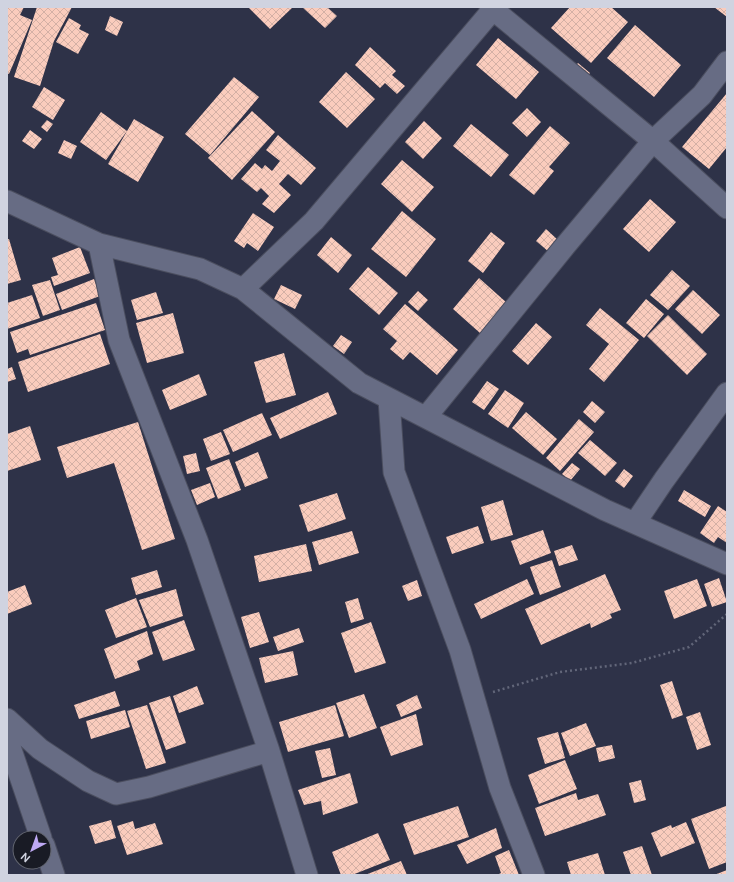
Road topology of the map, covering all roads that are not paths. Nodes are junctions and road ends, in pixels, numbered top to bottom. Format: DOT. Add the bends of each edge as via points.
graph roads {
  1 [pos="493,8"];
  2 [pos="727,62"];
  3 [pos="653,140"];
  4 [pos="7,201"];
  5 [pos="727,208"];
  6 [pos="99,244"];
  7 [pos="243,289"];
  8 [pos="727,394"];
  9 [pos="389,400"];
  10 [pos="426,417"];
  11 [pos="635,523"];
  12 [pos="727,564"];
  13 [pos="7,719"];
  14 [pos="7,738"];
  15 [pos="269,751"];
  16 [pos="38,830"];
  17 [pos="307,875"];
  18 [pos="534,875"];
  1 -- 3 [label="street"];
  1 -- 7 [label="street" via="314,221"];
  2 -- 3 [label="street" via="702,95"];
  3 -- 5 [label="street"];
  3 -- 10 [label="street"];
  4 -- 6 [label="street"];
  6 -- 7 [label="street" via="200,270"];
  6 -- 15 [label="street" via="119,340 197,540"];
  7 -- 9 [label="street" via="359,383"];
  8 -- 11 [label="street"];
  9 -- 10 [label="street"];
  9 -- 18 [label="street" via="394,472 460,650 500,788"];
  10 -- 11 [label="street"];
  11 -- 12 [label="street"];
  13 -- 15 [label="street" via="40,749 88,781 116,794 149,787"];
  14 -- 16 [label="street"];
  15 -- 17 [label="street"];
}
